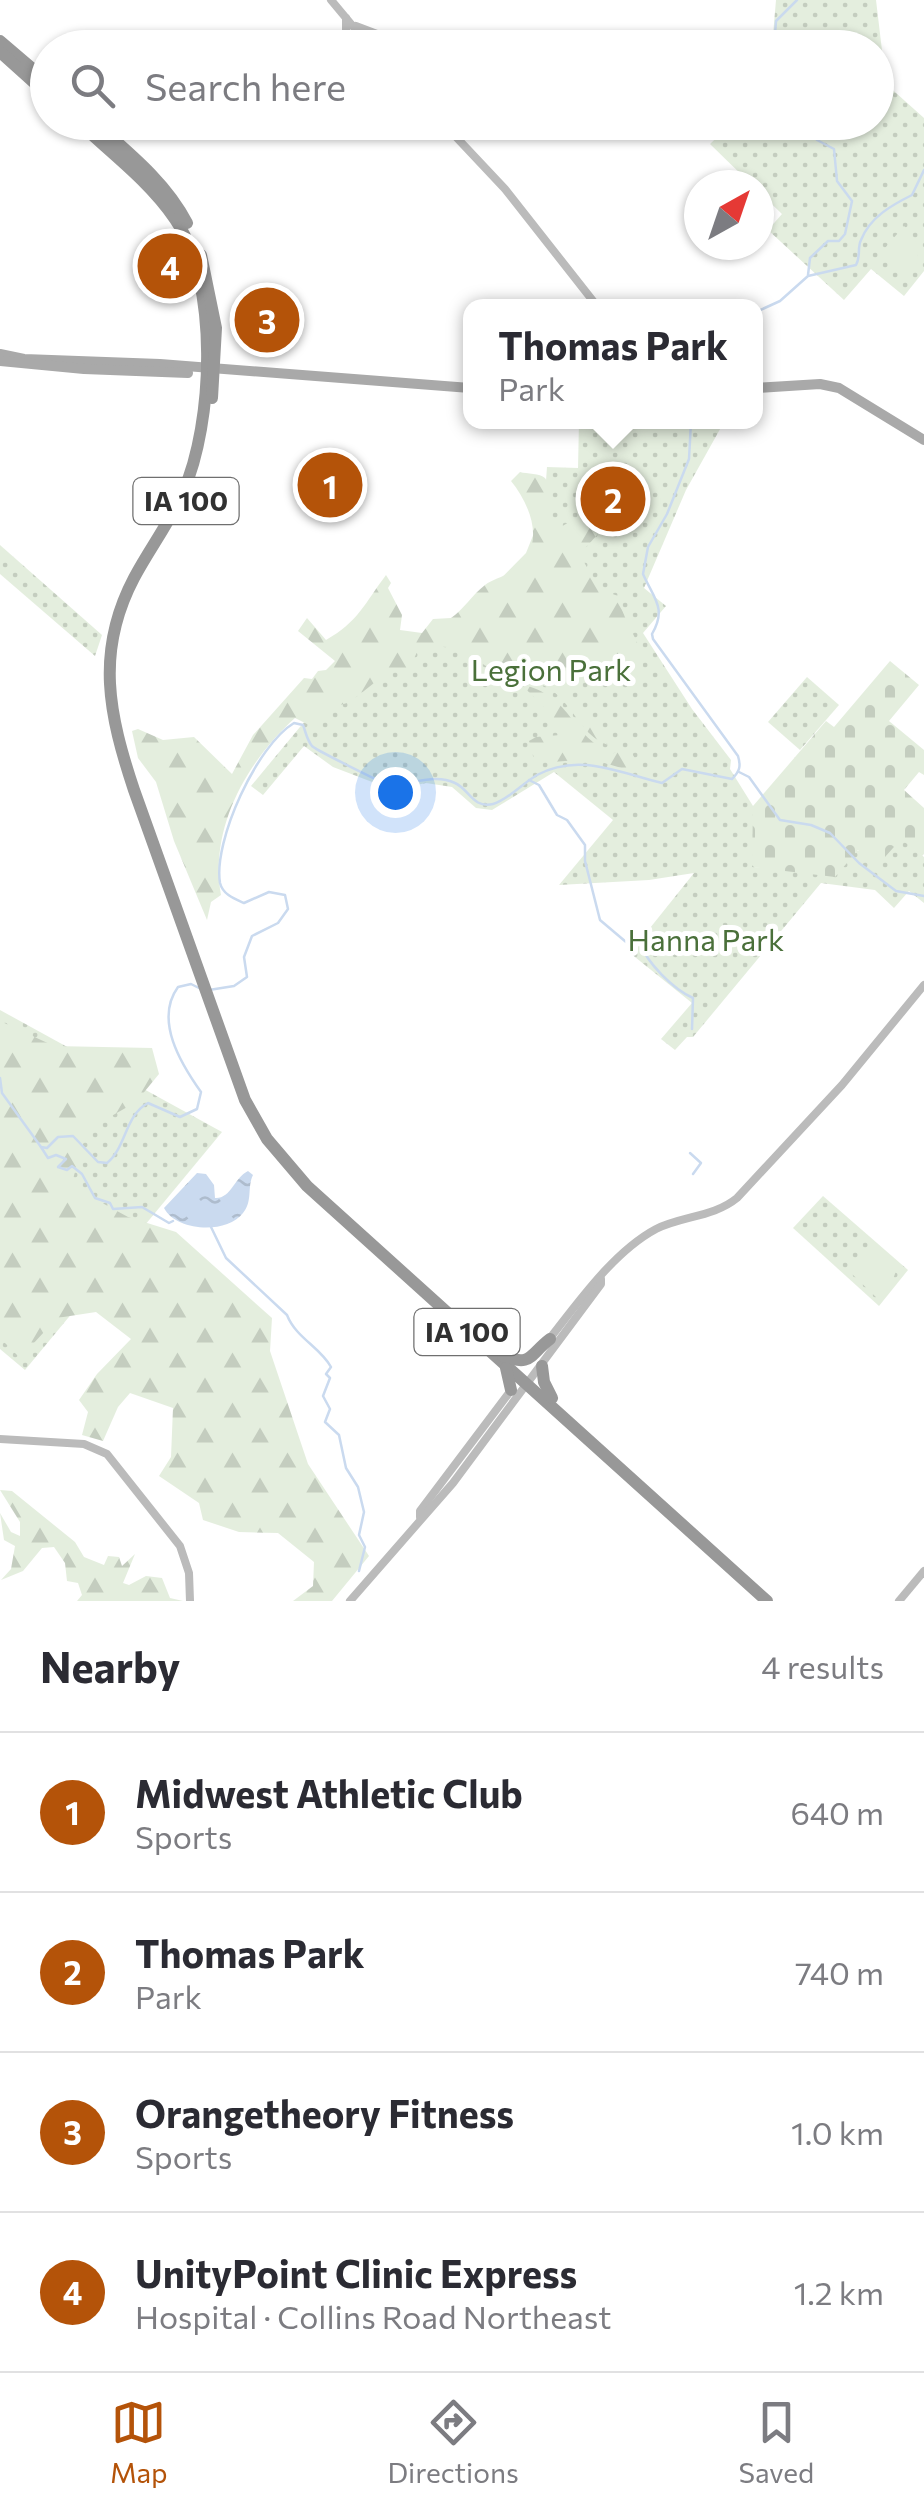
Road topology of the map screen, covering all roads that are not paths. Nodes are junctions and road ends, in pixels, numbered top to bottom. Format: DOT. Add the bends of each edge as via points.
graph roads {
  1 [pos="331,0"];
  2 [pos="347,20"];
  3 [pos="346,30"];
  4 [pos="356,30"];
  5 [pos="363,30"];
  6 [pos="0,41"];
  7 [pos="0,52"];
  8 [pos="30,67"];
  9 [pos="30,79"];
  10 [pos="98,140"];
  11 [pos="114,140"];
  12 [pos="459,140"];
  13 [pos="592,299"];
  14 [pos="0,358"];
  15 [pos="210,372"];
  16 [pos="763,388"];
  17 [pos="463,390"];
  18 [pos="924,440"];
  19 [pos="924,985"];
  20 [pos="600,1280"];
  21 [pos="550,1339"];
  22 [pos="504,1361"];
  23 [pos="542,1366"];
  24 [pos="521,1385"];
  25 [pos="545,1398"];
  26 [pos="0,1439"];
  27 [pos="924,1571"];
  28 [pos="190,1601"];
  29 [pos="350,1601"];
  30 [pos="767,1601"];
  31 [pos="777,1601"];
  32 [pos="899,1601"];
  1 -- 2 [label="main road"];
  2 -- 3 [label="main road"];
  2 -- 4 [label="main road"];
  2 -- 5 [label="main road"];
  6 -- 8 [label="highway"];
  7 -- 9 [label="highway"];
  10 -- 15 [label="highway, IA 100" via="146,184 186,237 204,305"];
  11 -- 15 [label="highway, IA 100" via="170,197 199,246 213,302"];
  12 -- 13 [label="main road"];
  14 -- 15 [label="main road"];
  15 -- 17 [label="main road"];
  15 -- 22 [label="highway, IA 100" via="192,468 124,601 113,638 108,687 118,744 251,1098 292,1161"];
  16 -- 18 [label="main road" via="828,384"];
  19 -- 20 [label="main road" via="746,1190 721,1209 651,1232"];
  20 -- 21 [label="main road"];
  20 -- 23 [label="main road"];
  21 -- 22 [label="highway" via="528,1360"];
  21 -- 24 [label="main road"];
  22 -- 24 [label="highway, IA 100"];
  23 -- 24 [label="main road"];
  23 -- 25 [label="highway"];
  24 -- 25 [label="highway, IA 100"];
  24 -- 29 [label="main road"];
  25 -- 30 [label="highway, IA 100"];
  25 -- 31 [label="highway, IA 100"];
  26 -- 28 [label="main road" via="84,1444 107,1454 180,1548 190,1572"];
  27 -- 32 [label="main road"];
}
